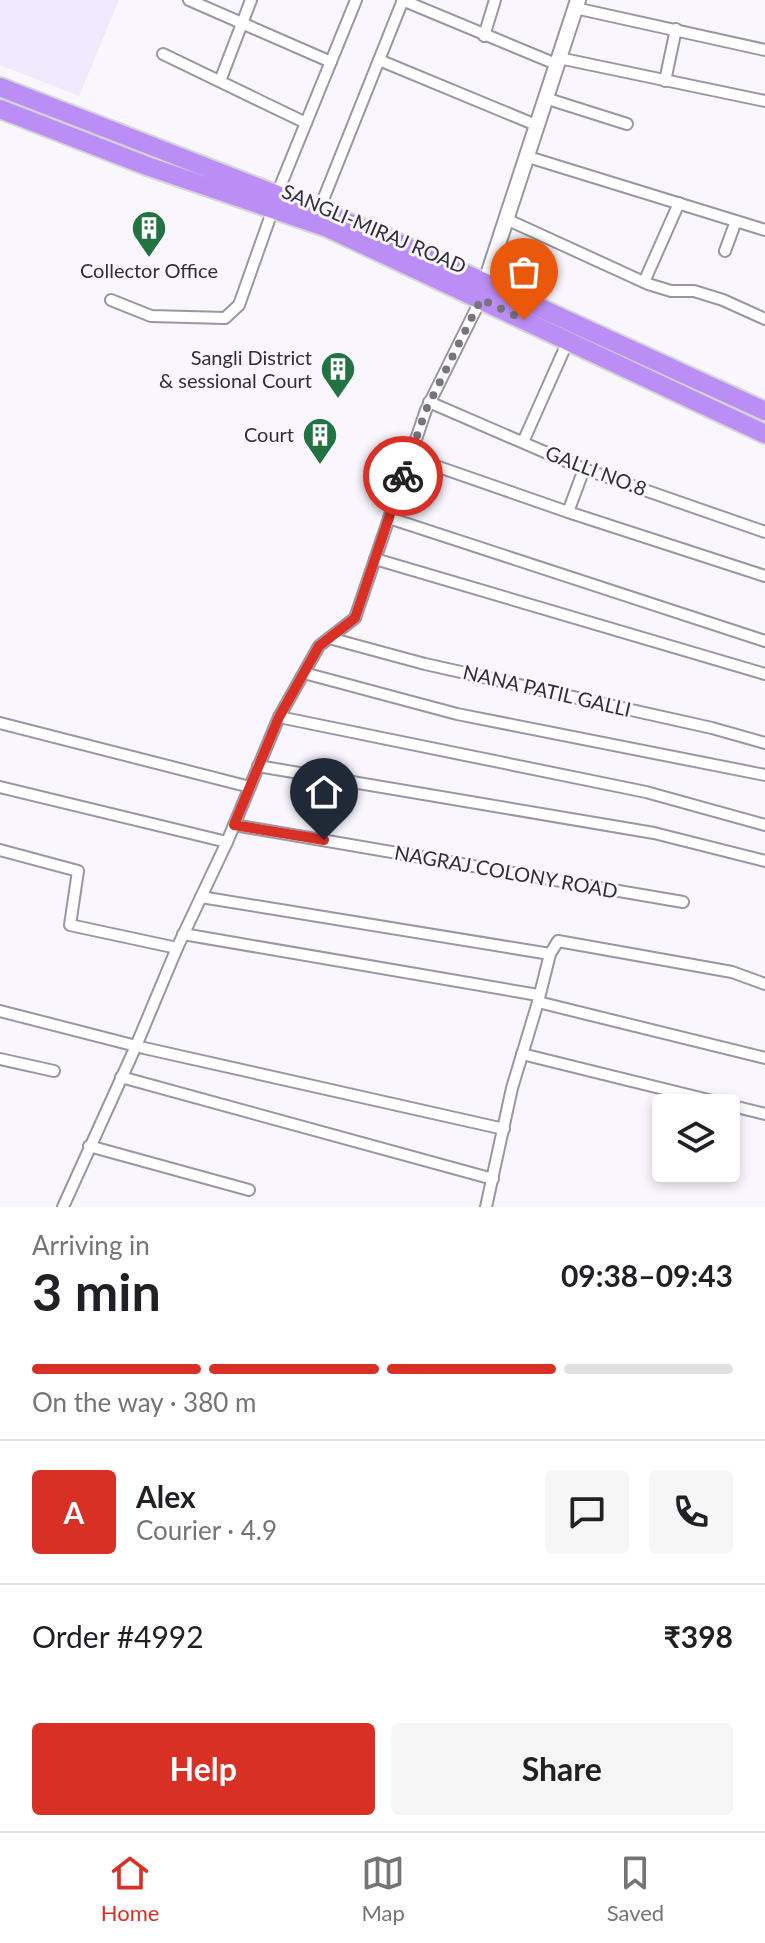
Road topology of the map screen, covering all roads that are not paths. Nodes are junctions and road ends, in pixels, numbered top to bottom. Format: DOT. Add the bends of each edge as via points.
graph roads {
  1 [pos="189,0"];
  2 [pos="251,0"];
  3 [pos="402,0"];
  4 [pos="495,0"];
  5 [pos="353,1"];
  6 [pos="576,4"];
  7 [pos="242,23"];
  8 [pos="676,29"];
  9 [pos="484,36"];
  10 [pos="765,50"];
  11 [pos="163,54"];
  12 [pos="379,60"];
  13 [pos="558,61"];
  14 [pos="331,62"];
  15 [pos="220,81"];
  16 [pos="665,81"];
  17 [pos="0,87"];
  18 [pos="545,98"];
  19 [pos="765,101"];
  20 [pos="0,109"];
  21 [pos="306,123"];
  22 [pos="627,124"];
  23 [pos="536,125"];
  24 [pos="525,156"];
  25 [pos="275,202"];
  26 [pos="679,203"];
  27 [pos="319,210"];
  28 [pos="506,219"];
  29 [pos="736,221"];
  30 [pos="765,230"];
  31 [pos="725,251"];
  32 [pos="644,282"];
  33 [pos="483,290"];
  34 [pos="111,300"];
  35 [pos="765,319"];
  36 [pos="568,341"];
  37 [pos="429,402"];
  38 [pos="765,411"];
  39 [pos="765,434"];
  40 [pos="523,442"];
  41 [pos="410,457"];
  42 [pos="584,469"];
  43 [pos="568,512"];
  44 [pos="389,518"];
  45 [pos="765,532"];
  46 [pos="375,559"];
  47 [pos="765,576"];
  48 [pos="329,638"];
  49 [pos="765,641"];
  50 [pos="304,673"];
  51 [pos="765,674"];
  52 [pos="279,717"];
  53 [pos="0,723"];
  54 [pos="765,743"];
  55 [pos="258,766"];
  56 [pos="765,775"];
  57 [pos="0,787"];
  58 [pos="250,787"];
  59 [pos="234,825"];
  60 [pos="765,825"];
  61 [pos="227,842"];
  62 [pos="0,850"];
  63 [pos="765,861"];
  64 [pos="201,897"];
  65 [pos="683,902"];
  66 [pos="183,934"];
  67 [pos="177,948"];
  68 [pos="550,954"];
  69 [pos="765,984"];
  70 [pos="538,999"];
  71 [pos="0,1011"];
  72 [pos="136,1046"];
  73 [pos="522,1054"];
  74 [pos="765,1058"];
  75 [pos="0,1059"];
  76 [pos="54,1071"];
  77 [pos="121,1077"];
  78 [pos="765,1114"];
  79 [pos="504,1129"];
  80 [pos="89,1146"];
  81 [pos="493,1179"];
  82 [pos="249,1190"];
  83 [pos="63,1207"];
  84 [pos="486,1207"];
  1 -- 7 [label="street"];
  2 -- 7 [label="street"];
  3 -- 9 [label="street"];
  3 -- 12 [label="street"];
  4 -- 9 [label="street"];
  5 -- 14 [label="street"];
  6 -- 8 [label="street"];
  6 -- 13 [label="street"];
  7 -- 14 [label="street"];
  7 -- 15 [label="street"];
  8 -- 10 [label="street"];
  8 -- 16 [label="street"];
  9 -- 13 [label="street"];
  11 -- 15 [label="street"];
  12 -- 23 [label="street"];
  12 -- 27 [label="street"];
  13 -- 16 [label="street"];
  13 -- 18 [label="street"];
  14 -- 21 [label="street"];
  15 -- 21 [label="street"];
  16 -- 19 [label="street"];
  17 -- 25 [label="highway, SANGLI-MIRAJ ROAD"];
  18 -- 22 [label="street"];
  18 -- 23 [label="street"];
  20 -- 25 [label="highway, SANGLI-MIRAJ ROAD" via="147,166"];
  21 -- 25 [label="street"];
  23 -- 24 [label="street"];
  24 -- 26 [label="street"];
  24 -- 28 [label="street"];
  25 -- 27 [label="highway, SANGLI-MIRAJ ROAD"];
  25 -- 33 [label="highway, SANGLI-MIRAJ ROAD"];
  25 -- 34 [label="street" via="239,305 225,318 151,316"];
  26 -- 29 [label="street"];
  26 -- 32 [label="street"];
  27 -- 33 [label="highway, SANGLI-MIRAJ ROAD" via="383,236"];
  28 -- 32 [label="street"];
  28 -- 33 [label="street"];
  29 -- 30 [label="street"];
  29 -- 31 [label="street"];
  32 -- 35 [label="street" via="671,291 694,291"];
  33 -- 36 [label="highway, SANGLI-MIRAJ ROAD"];
  33 -- 37 [label="street"];
  33 -- 38 [label="highway, SANGLI-MIRAJ ROAD"];
  36 -- 39 [label="highway, SANGLI-MIRAJ ROAD"];
  36 -- 40 [label="street"];
  37 -- 40 [label="street, GALLI NO.8"];
  37 -- 41 [label="street"];
  40 -- 42 [label="street, GALLI NO.8"];
  41 -- 43 [label="street"];
  41 -- 44 [label="street"];
  42 -- 43 [label="street"];
  42 -- 45 [label="street, GALLI NO.8"];
  43 -- 47 [label="street"];
  44 -- 46 [label="street"];
  44 -- 49 [label="street"];
  46 -- 48 [label="street" via="355,618"];
  46 -- 51 [label="street"];
  48 -- 50 [label="street"];
  48 -- 54 [label="street, NANA PATIL GALLI"];
  50 -- 52 [label="street"];
  50 -- 56 [label="street" via="457,714"];
  52 -- 55 [label="street"];
  52 -- 60 [label="street" via="646,792"];
  53 -- 58 [label="street"];
  55 -- 58 [label="street"];
  55 -- 63 [label="street" via="654,833"];
  57 -- 61 [label="street"];
  58 -- 59 [label="street"];
  59 -- 61 [label="street"];
  59 -- 65 [label="street, NAGRAJ COLONY ROAD"];
  61 -- 64 [label="street"];
  62 -- 67 [label="street" via="78,871 70,925"];
  64 -- 66 [label="street"];
  64 -- 68 [label="street"];
  66 -- 67 [label="street"];
  66 -- 70 [label="street"];
  67 -- 72 [label="street"];
  68 -- 69 [label="street" via="558,941 732,972"];
  68 -- 70 [label="street"];
  70 -- 73 [label="street"];
  70 -- 74 [label="street"];
  71 -- 72 [label="street"];
  72 -- 77 [label="street"];
  72 -- 79 [label="street"];
  73 -- 78 [label="street"];
  73 -- 79 [label="street"];
  75 -- 76 [label="street"];
  77 -- 80 [label="street"];
  77 -- 81 [label="street"];
  79 -- 81 [label="street"];
  80 -- 82 [label="street"];
  80 -- 83 [label="street"];
  81 -- 84 [label="street"];
}
